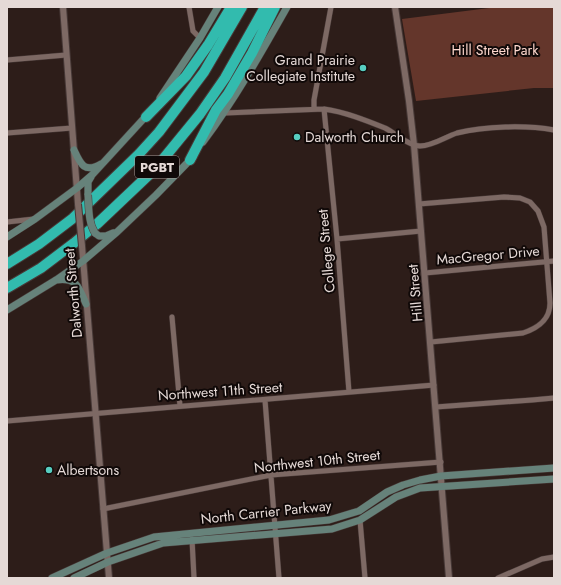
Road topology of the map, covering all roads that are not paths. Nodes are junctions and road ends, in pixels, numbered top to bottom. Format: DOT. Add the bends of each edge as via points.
graph roads {
  1 [pos="62,7"];
  2 [pos="189,7"];
  3 [pos="218,7"];
  4 [pos="231,7"];
  5 [pos="242,7"];
  6 [pos="265,7"];
  7 [pos="275,7"];
  8 [pos="287,7"];
  9 [pos="331,7"];
  10 [pos="395,7"];
  11 [pos="200,38"];
  12 [pos="66,55"];
  13 [pos="7,60"];
  14 [pos="314,109"];
  15 [pos="324,109"];
  16 [pos="225,113"];
  17 [pos="146,117"];
  18 [pos="72,128"];
  19 [pos="554,130"];
  20 [pos="7,133"];
  21 [pos="414,145"];
  22 [pos="74,150"];
  23 [pos="190,160"];
  24 [pos="104,162"];
  25 [pos="92,175"];
  26 [pos="77,188"];
  27 [pos="419,204"];
  28 [pos="35,219"];
  29 [pos="7,222"];
  30 [pos="421,231"];
  31 [pos="117,232"];
  32 [pos="7,237"];
  33 [pos="337,239"];
  34 [pos="83,261"];
  35 [pos="554,261"];
  36 [pos="546,262"];
  37 [pos="7,264"];
  38 [pos="425,272"];
  39 [pos="56,280"];
  40 [pos="7,288"];
  41 [pos="86,304"];
  42 [pos="7,310"];
  43 [pos="172,317"];
  44 [pos="431,342"];
  45 [pos="434,385"];
  46 [pos="350,392"];
  47 [pos="554,398"];
  48 [pos="265,400"];
  49 [pos="180,406"];
  50 [pos="436,407"];
  51 [pos="95,413"];
  52 [pos="7,421"];
  53 [pos="440,462"];
  54 [pos="554,468"];
  55 [pos="270,476"];
  56 [pos="441,476"];
  57 [pos="554,479"];
  58 [pos="442,486"];
  59 [pos="103,509"];
  60 [pos="360,520"];
  61 [pos="275,525"];
  62 [pos="192,533"];
  63 [pos="276,534"];
  64 [pos="192,541"];
  65 [pos="107,553"];
  66 [pos="554,557"];
  67 [pos="108,562"];
  68 [pos="52,578"];
  69 [pos="74,578"];
  70 [pos="109,578"];
  71 [pos="194,578"];
  72 [pos="279,578"];
  73 [pos="365,578"];
  74 [pos="450,578"];
  75 [pos="498,578"];
  1 -- 12 [label="street, Dalworth Street"];
  2 -- 11 [label="street" via="193,31"];
  3 -- 11 [label="main road"];
  4 -- 17 [label="highway" via="186,76"];
  5 -- 37 [label="highway, PGBT" via="204,72 159,132 72,219"];
  6 -- 40 [label="highway, PGBT" via="225,78 200,114 155,169 74,244"];
  7 -- 23 [label="highway" via="252,53 216,110"];
  8 -- 16 [label="main road"];
  9 -- 14 [label="street"];
  10 -- 21 [label="street, Hill Street"];
  11 -- 17 [label="main road"];
  12 -- 13 [label="street"];
  12 -- 18 [label="street, Dalworth Street"];
  14 -- 15 [label="street"];
  14 -- 16 [label="street"];
  15 -- 21 [label="street" via="339,111 386,129"];
  15 -- 33 [label="street, College Street"];
  16 -- 23 [label="main road"];
  17 -- 24 [label="main road"];
  18 -- 20 [label="street"];
  18 -- 22 [label="street, Dalworth Street"];
  19 -- 21 [label="street" via="496,127 458,133 421,146"];
  21 -- 27 [label="street, Hill Street"];
  22 -- 24 [label="main road" via="84,167 96,167"];
  22 -- 26 [label="street, Dalworth Street"];
  23 -- 31 [label="main road"];
  24 -- 25 [label="main road"];
  25 -- 26 [label="main road"];
  25 -- 31 [label="main road, bridge" via="88,182 92,228 99,236"];
  26 -- 28 [label="main road"];
  26 -- 34 [label="street, Dalworth Street, bridge"];
  27 -- 30 [label="street, Hill Street"];
  27 -- 36 [label="street" via="512,197 530,202 538,211 544,226"];
  28 -- 29 [label="street"];
  28 -- 32 [label="main road"];
  30 -- 33 [label="street"];
  30 -- 38 [label="street, Hill Street"];
  31 -- 34 [label="main road"];
  33 -- 46 [label="street, College Street"];
  34 -- 39 [label="main road"];
  34 -- 41 [label="street, Dalworth Street"];
  35 -- 36 [label="street, MacGregor Drive"];
  36 -- 38 [label="street, MacGregor Drive"];
  36 -- 44 [label="street" via="550,308 548,316 535,329 523,333"];
  38 -- 44 [label="street, Hill Street"];
  39 -- 41 [label="main road" via="71,280 76,283"];
  39 -- 42 [label="main road"];
  41 -- 51 [label="street, Dalworth Street"];
  43 -- 49 [label="street"];
  44 -- 45 [label="street, Hill Street"];
  45 -- 46 [label="street, Northwest 11th Street"];
  45 -- 50 [label="street, Hill Street"];
  46 -- 48 [label="street, Northwest 11th Street"];
  47 -- 50 [label="street"];
  48 -- 49 [label="street, Northwest 11th Street"];
  48 -- 55 [label="street"];
  49 -- 51 [label="street, Northwest 11th Street"];
  50 -- 53 [label="street, Hill Street"];
  51 -- 52 [label="street, Northwest 11th Street"];
  51 -- 59 [label="street, Dalworth Street"];
  53 -- 55 [label="street, Northwest 10th Street"];
  53 -- 56 [label="street, Hill Street"];
  54 -- 56 [label="main road, North Carrier Parkway"];
  55 -- 59 [label="street, Northwest 10th Street"];
  55 -- 61 [label="street"];
  56 -- 58 [label="street, Hill Street"];
  56 -- 61 [label="main road, North Carrier Parkway" via="403,485 387,492 359,511 329,520"];
  57 -- 58 [label="main road, North Carrier Parkway"];
  58 -- 60 [label="main road, North Carrier Parkway" via="409,491"];
  58 -- 74 [label="street, Hill Street"];
  59 -- 65 [label="street, Dalworth Street"];
  60 -- 63 [label="main road, North Carrier Parkway" via="332,529"];
  60 -- 73 [label="street"];
  61 -- 62 [label="main road, North Carrier Parkway"];
  61 -- 63 [label="street"];
  62 -- 64 [label="street"];
  62 -- 65 [label="main road, North Carrier Parkway" via="154,537"];
  63 -- 64 [label="main road, North Carrier Parkway"];
  63 -- 72 [label="street"];
  64 -- 67 [label="main road, North Carrier Parkway" via="163,543"];
  64 -- 71 [label="street"];
  65 -- 67 [label="street, Dalworth Street"];
  65 -- 68 [label="main road, North Carrier Parkway"];
  66 -- 75 [label="street" via="542,559"];
  67 -- 69 [label="main road, North Carrier Parkway"];
  67 -- 70 [label="street, Dalworth Street"];
}
